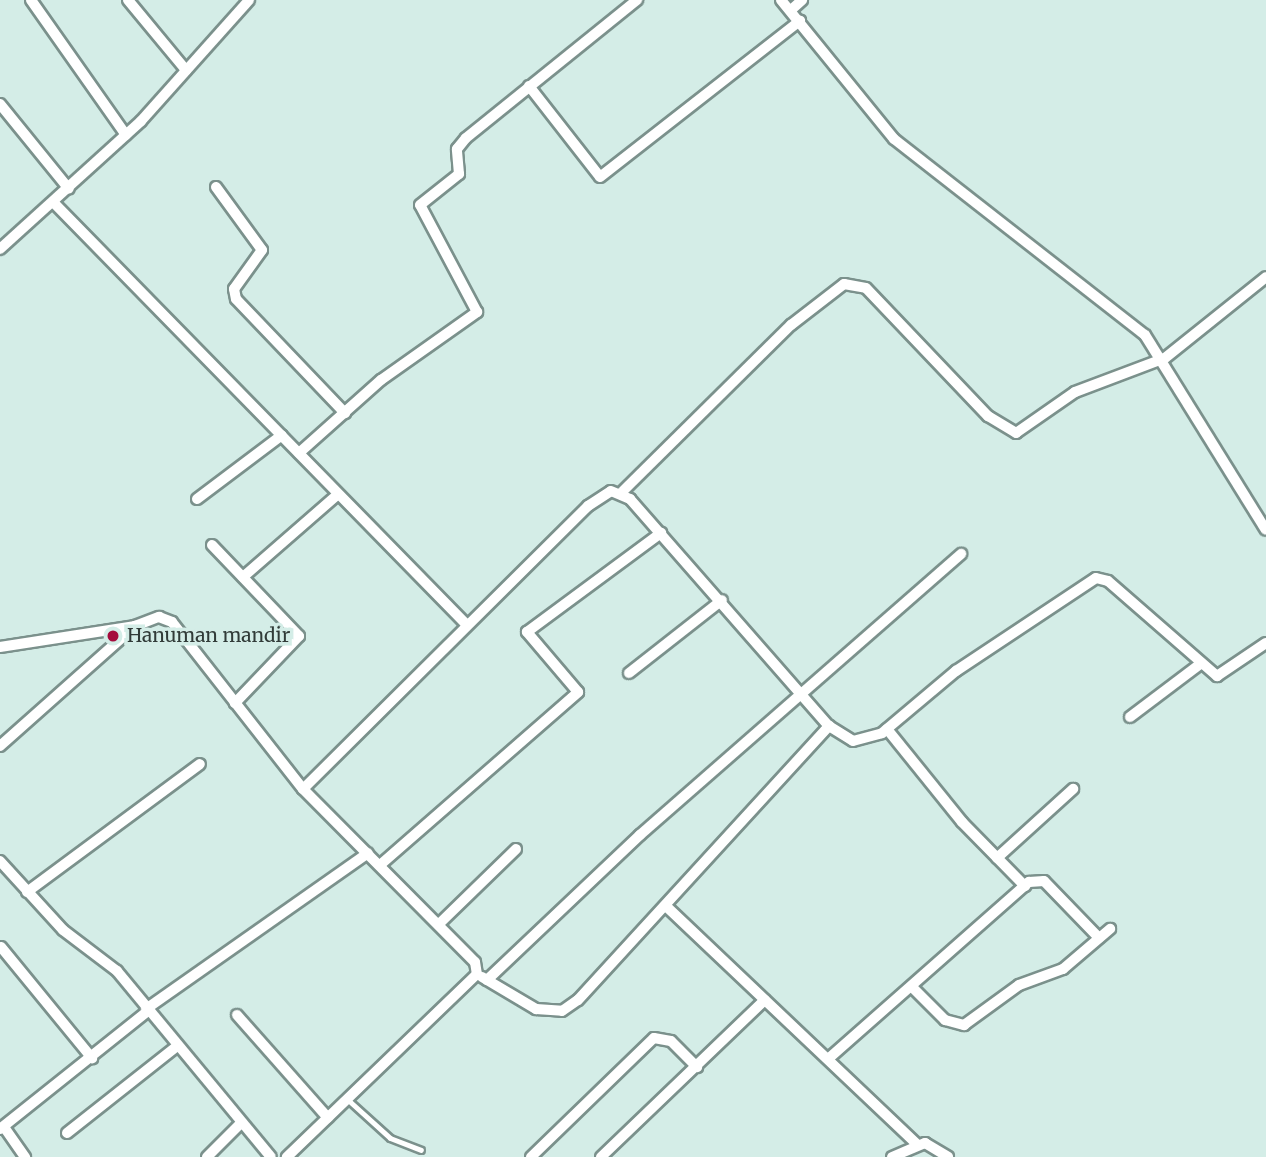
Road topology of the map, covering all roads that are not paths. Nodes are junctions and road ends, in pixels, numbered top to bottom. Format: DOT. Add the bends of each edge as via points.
graph roads {
  1 [pos="31,0"];
  2 [pos="128,0"];
  3 [pos="250,0"];
  4 [pos="637,0"];
  5 [pos="781,0"];
  6 [pos="802,0"];
  7 [pos="791,10"];
  8 [pos="800,21"];
  9 [pos="186,70"];
  10 [pos="529,86"];
  11 [pos="0,104"];
  12 [pos="126,135"];
  13 [pos="216,187"];
  14 [pos="69,189"];
  15 [pos="54,203"];
  16 [pos="0,248"];
  17 [pos="1266,277"];
  18 [pos="1165,358"];
  19 [pos="345,413"];
  20 [pos="282,435"];
  21 [pos="299,453"];
  22 [pos="622,491"];
  23 [pos="338,494"];
  24 [pos="197,499"];
  25 [pos="1266,530"];
  26 [pos="661,533"];
  27 [pos="212,545"];
  28 [pos="961,554"];
  29 [pos="243,577"];
  30 [pos="722,600"];
  31 [pos="467,624"];
  32 [pos="135,626"];
  33 [pos="1266,643"];
  34 [pos="0,648"];
  35 [pos="1200,664"];
  36 [pos="629,673"];
  37 [pos="802,695"];
  38 [pos="235,703"];
  39 [pos="1130,718"];
  40 [pos="829,726"];
  41 [pos="887,729"];
  42 [pos="0,746"];
  43 [pos="200,764"];
  44 [pos="303,789"];
  45 [pos="1073,789"];
  46 [pos="516,849"];
  47 [pos="368,853"];
  48 [pos="997,858"];
  49 [pos="0,860"];
  50 [pos="380,865"];
  51 [pos="1025,886"];
  52 [pos="27,892"];
  53 [pos="667,908"];
  54 [pos="439,923"];
  55 [pos="1110,929"];
  56 [pos="1099,938"];
  57 [pos="1,947"];
  58 [pos="482,977"];
  59 [pos="912,987"];
  60 [pos="765,1000"];
  61 [pos="147,1010"];
  62 [pos="237,1015"];
  63 [pos="176,1047"];
  64 [pos="92,1058"];
  65 [pos="828,1059"];
  66 [pos="697,1067"];
  67 [pos="347,1099"];
  68 [pos="328,1118"];
  69 [pos="240,1124"];
  70 [pos="2,1128"];
  71 [pos="67,1133"];
  72 [pos="916,1143"];
  73 [pos="421,1150"];
  74 [pos="25,1157"];
  75 [pos="207,1157"];
  76 [pos="271,1157"];
  77 [pos="287,1157"];
  78 [pos="531,1157"];
  79 [pos="601,1157"];
  80 [pos="892,1157"];
  81 [pos="948,1157"];
  1 -- 12 [label="street"];
  2 -- 9 [label="street"];
  3 -- 9 [label="street"];
  4 -- 10 [label="street"];
  5 -- 7 [label="street"];
  6 -- 7 [label="street"];
  7 -- 8 [label="street"];
  8 -- 10 [label="street" via="600,177 592,173 570,136"];
  8 -- 18 [label="street" via="853,96 894,139 1021,243 1130,321"];
  9 -- 12 [label="street"];
  10 -- 19 [label="street" via="460,144 459,174 420,205 423,220 477,312"];
  11 -- 14 [label="street"];
  12 -- 14 [label="street"];
  13 -- 19 [label="street" via="262,250 234,289 236,299"];
  14 -- 15 [label="street"];
  15 -- 16 [label="street"];
  15 -- 20 [label="street"];
  17 -- 18 [label="street"];
  18 -- 22 [label="street" via="1075,392 1016,433 1006,431 866,288 844,284 791,325"];
  18 -- 25 [label="street"];
  19 -- 21 [label="street"];
  20 -- 21 [label="street"];
  20 -- 24 [label="street"];
  21 -- 23 [label="street"];
  22 -- 26 [label="street"];
  22 -- 31 [label="street" via="611,491 588,506"];
  23 -- 29 [label="street"];
  23 -- 31 [label="street"];
  26 -- 30 [label="street"];
  26 -- 50 [label="street" via="527,632 579,692"];
  27 -- 29 [label="street"];
  28 -- 37 [label="street"];
  29 -- 38 [label="street" via="299,639"];
  30 -- 36 [label="street"];
  30 -- 37 [label="street"];
  31 -- 44 [label="street"];
  32 -- 34 [label="street"];
  32 -- 38 [label="street" via="159,617 172,622"];
  32 -- 42 [label="street"];
  33 -- 35 [label="street" via="1222,676"];
  35 -- 39 [label="street"];
  35 -- 41 [label="street" via="1108,581 1096,578 956,671"];
  37 -- 40 [label="street"];
  37 -- 58 [label="street"];
  38 -- 44 [label="street"];
  40 -- 41 [label="street" via="853,741"];
  40 -- 53 [label="street" via="698,863"];
  41 -- 48 [label="street"];
  43 -- 52 [label="street"];
  44 -- 47 [label="street"];
  45 -- 48 [label="street"];
  46 -- 54 [label="street"];
  47 -- 50 [label="street"];
  47 -- 61 [label="street"];
  48 -- 51 [label="street"];
  49 -- 52 [label="street"];
  50 -- 54 [label="street"];
  51 -- 56 [label="street" via="1044,881"];
  51 -- 59 [label="street"];
  52 -- 61 [label="street" via="63,930 117,971"];
  53 -- 58 [label="street" via="562,1011 536,1009"];
  53 -- 60 [label="street"];
  54 -- 58 [label="street" via="464,946"];
  55 -- 56 [label="street"];
  56 -- 59 [label="street" via="1063,969 1019,985 964,1026 945,1020"];
  57 -- 64 [label="street"];
  58 -- 67 [label="street"];
  59 -- 65 [label="street"];
  60 -- 65 [label="street"];
  60 -- 66 [label="street"];
  61 -- 63 [label="street"];
  61 -- 64 [label="street"];
  62 -- 68 [label="street"];
  63 -- 69 [label="street"];
  63 -- 71 [label="street"];
  64 -- 70 [label="street"];
  65 -- 72 [label="street"];
  66 -- 78 [label="street" via="671,1041 654,1038"];
  66 -- 79 [label="street"];
  67 -- 68 [label="street"];
  67 -- 73 [label="lane" via="390,1139"];
  68 -- 77 [label="street"];
  69 -- 75 [label="street"];
  69 -- 76 [label="street"];
  70 -- 74 [label="street"];
  72 -- 80 [label="street"];
  72 -- 81 [label="street"];
}
